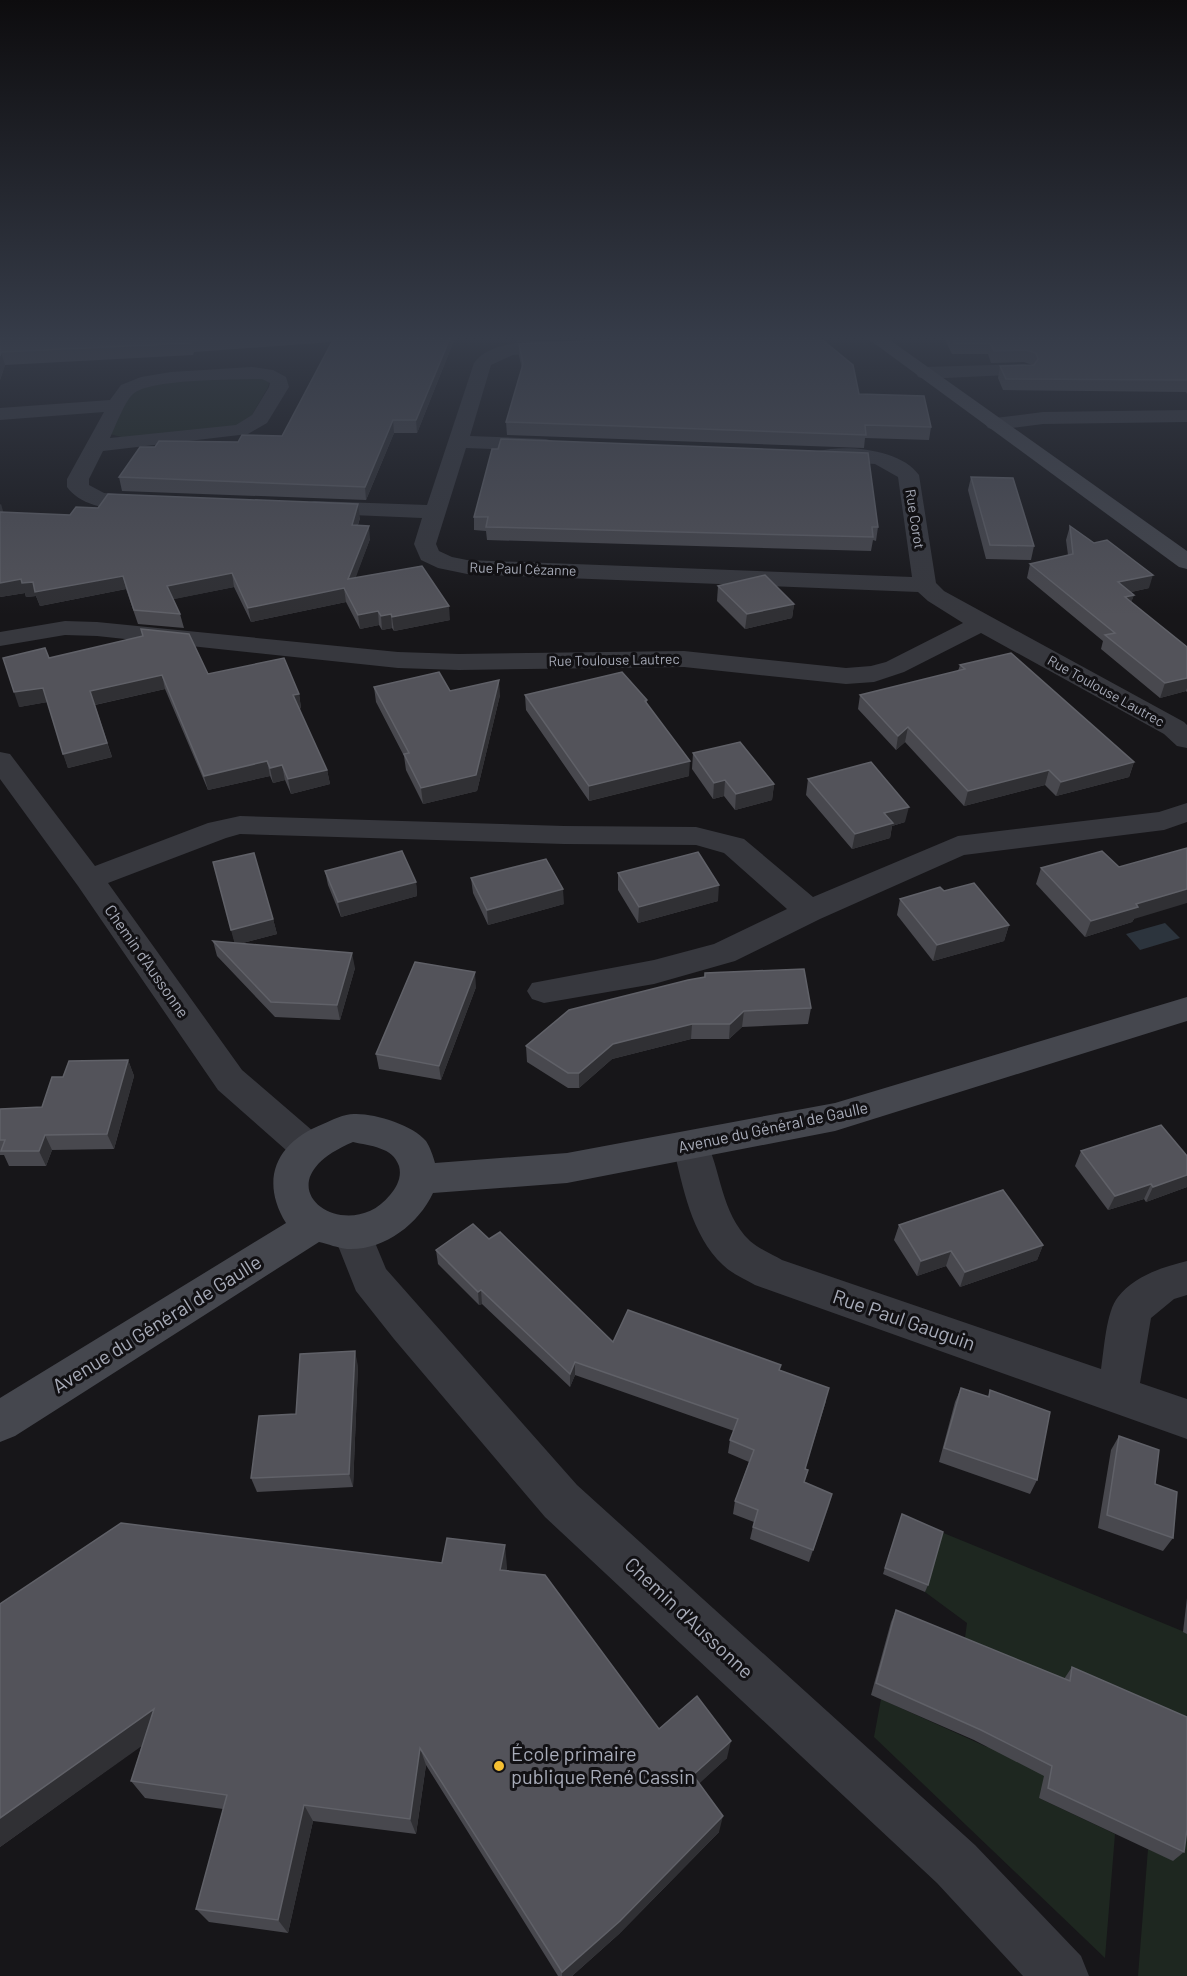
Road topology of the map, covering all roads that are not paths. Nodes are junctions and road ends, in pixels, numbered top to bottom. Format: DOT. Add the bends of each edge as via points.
graph roads {
  1 [pos="104,430"];
  2 [pos="239,430"];
  3 [pos="463,430"];
  4 [pos="1004,430"];
  5 [pos="459,442"];
  6 [pos="96,446"];
  7 [pos="566,446"];
  8 [pos="804,454"];
  9 [pos="172,502"];
  10 [pos="292,507"];
  11 [pos="435,512"];
  12 [pos="1187,562"];
  13 [pos="925,585"];
  14 [pos="981,623"];
  15 [pos="0,639"];
  16 [pos="1187,740"];
  17 [pos="0,760"];
  18 [pos="1187,813"];
  19 [pos="89,879"];
  20 [pos="809,911"];
  21 [pos="543,991"];
  22 [pos="1187,1010"];
  23 [pos="691,1146"];
  24 [pos="308,1148"];
  25 [pos="419,1179"];
  26 [pos="333,1229"];
  27 [pos="1187,1278"];
  28 [pos="1117,1395"];
  29 [pos="1187,1419"];
  30 [pos="0,1422"];
  31 [pos="1061,1976"];
  1 -- 6 [label="street"];
  2 -- 6 [label="street"];
  3 -- 5 [label="street, Rue Paul Cézanne"];
  4 -- 12 [label="street"];
  5 -- 7 [label="street"];
  5 -- 11 [label="street, Rue Paul Cézanne"];
  6 -- 9 [label="street" via="78,479 78,487 84,493 112,500"];
  8 -- 13 [label="street, Rue Corot" via="883,459 900,466 908,475"];
  10 -- 11 [label="street"];
  11 -- 13 [label="street, Rue Paul Cézanne" via="425,544 429,555 467,567"];
  13 -- 14 [label="street"];
  14 -- 15 [label="street, Rue Toulouse Lautrec" via="895,667 874,674 846,676 684,659 398,660 97,629 66,628"];
  14 -- 16 [label="street, Rue Toulouse Lautrec" via="1174,728"];
  17 -- 19 [label="street, Chemin d'Aussonne"];
  18 -- 20 [label="street" via="1164,821 958,846"];
  19 -- 20 [label="street" via="240,825 696,836 734,846"];
  19 -- 24 [label="street, Chemin d'Aussonne" via="230,1080"];
  20 -- 21 [label="street" via="724,953 654,972"];
  22 -- 23 [label="street, Avenue du Général de Gaulle" via="835,1118"];
  23 -- 25 [label="street, Avenue du Général de Gaulle" via="567,1168"];
  23 -- 28 [label="street, Rue Paul Gauguin" via="718,1232 738,1254 769,1273"];
  24 -- 25 [label="street" via="329,1135 353,1128 378,1130 392,1134 409,1148 418,1165"];
  24 -- 26 [label="street" via="294,1167 290,1189 296,1209"];
  25 -- 26 [label="street" via="408,1204 384,1224"];
  26 -- 30 [label="street, Avenue du Général de Gaulle"];
  26 -- 31 [label="street, Chemin d'Aussonne" via="408,1326 561,1501 956,1864"];
  27 -- 28 [label="street" via="1162,1285 1132,1309"];
  28 -- 29 [label="street, Rue Paul Gauguin"];
}
